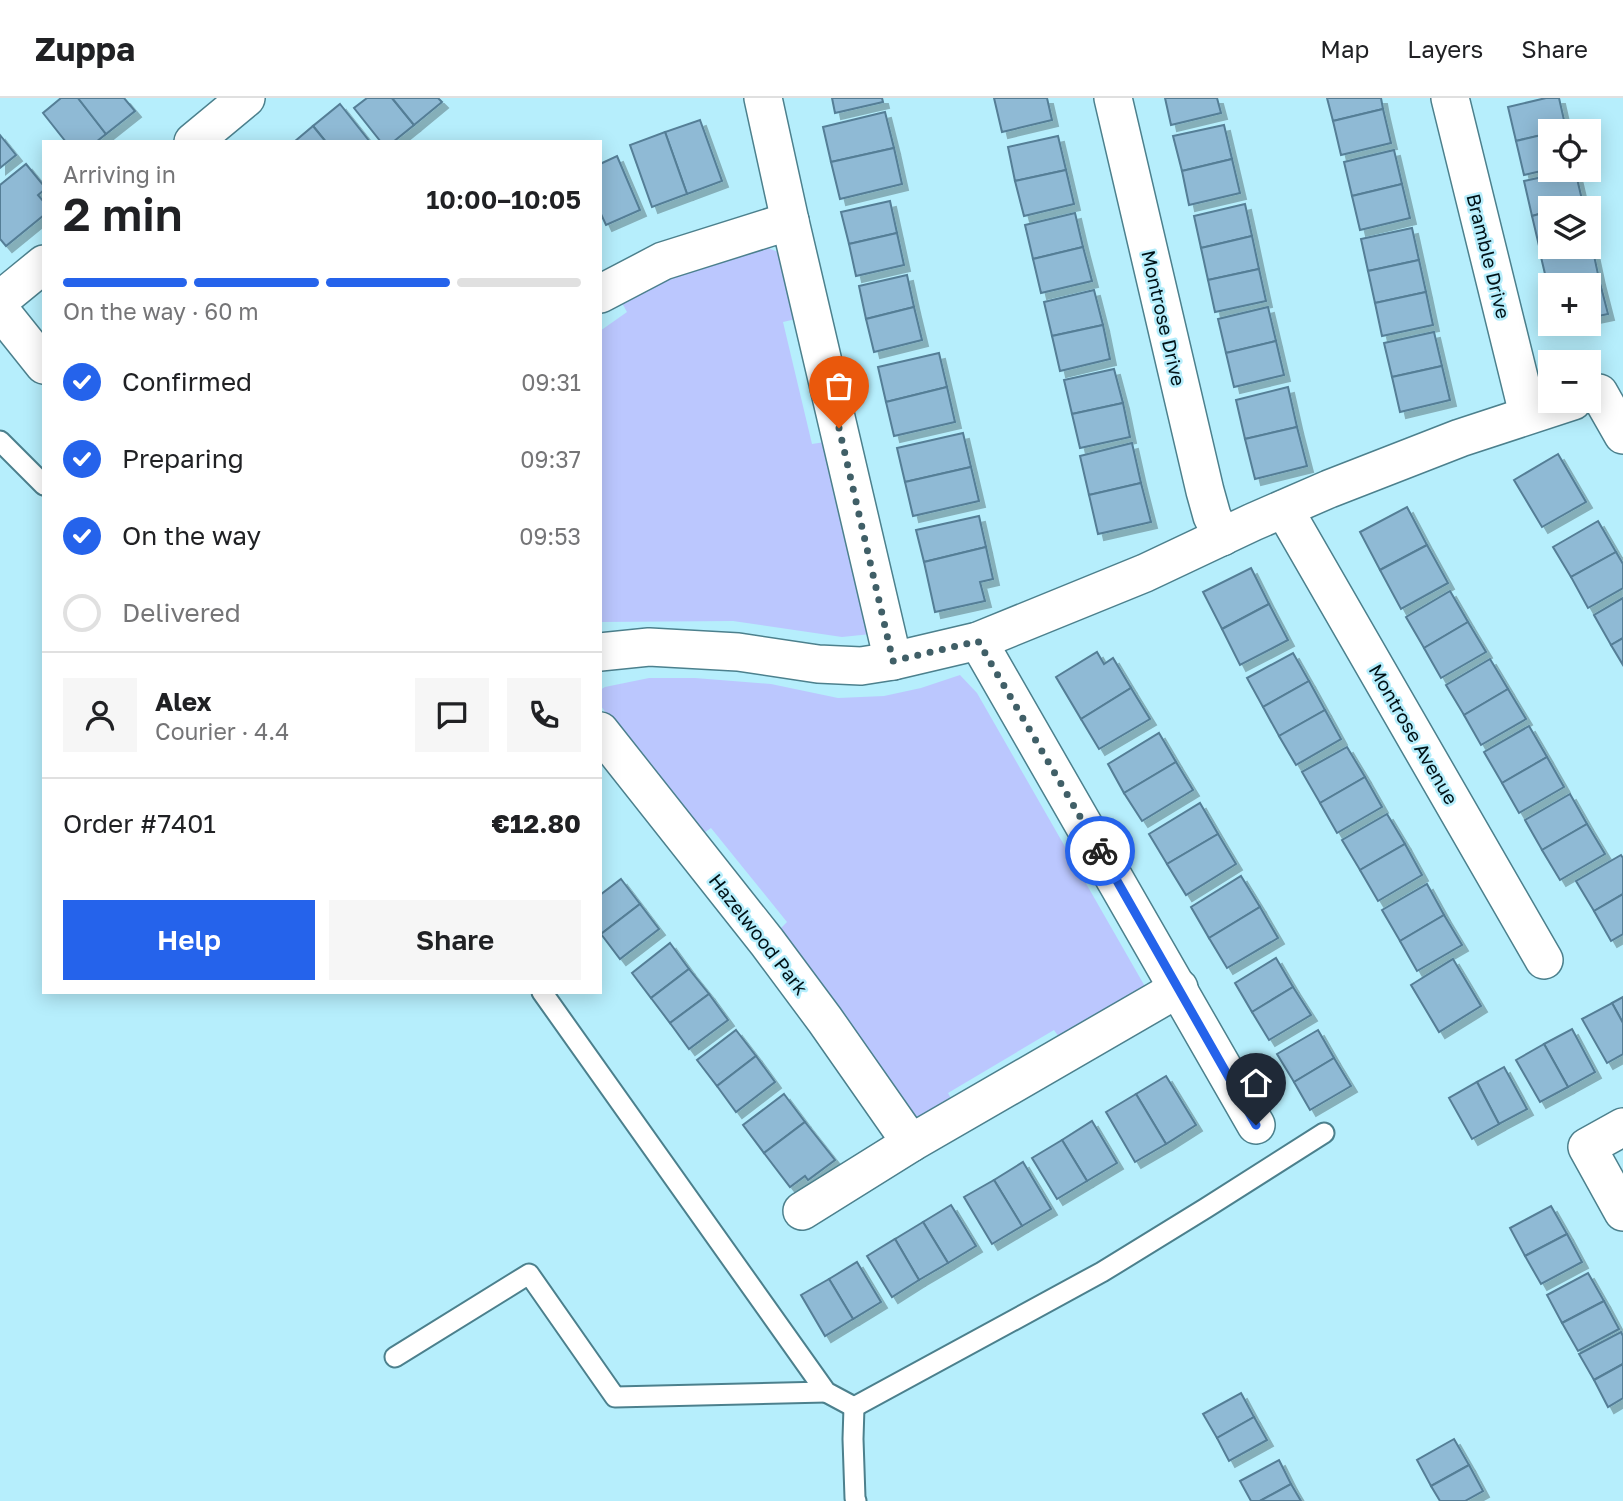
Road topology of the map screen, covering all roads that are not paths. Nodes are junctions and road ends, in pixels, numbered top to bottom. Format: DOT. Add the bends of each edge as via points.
graph roads {
  1 [pos="246,98"];
  2 [pos="763,98"];
  3 [pos="1113,98"];
  4 [pos="1450,98"];
  5 [pos="194,140"];
  6 [pos="790,221"];
  7 [pos="42,266"];
  8 [pos="602,293"];
  9 [pos="0,300"];
  10 [pos="0,310"];
  11 [pos="42,362"];
  12 [pos="1601,402"];
  13 [pos="1538,411"];
  14 [pos="1528,414"];
  15 [pos="1623,435"];
  16 [pos="0,441"];
  17 [pos="42,483"];
  18 [pos="1284,509"];
  19 [pos="1222,537"];
  20 [pos="978,641"];
  21 [pos="602,652"];
  22 [pos="893,661"];
  23 [pos="602,734"];
  24 [pos="1544,960"];
  25 [pos="1179,988"];
  26 [pos="543,994"];
  27 [pos="1256,1125"];
  28 [pos="1623,1127"];
  29 [pos="1324,1133"];
  30 [pos="911,1143"];
  31 [pos="802,1211"];
  32 [pos="1623,1212"];
  33 [pos="394,1357"];
  34 [pos="826,1392"];
  35 [pos="854,1407"];
  36 [pos="856,1501"];
  1 -- 5 [label="street"];
  2 -- 6 [label="street"];
  3 -- 19 [label="street, Montrose Drive" via="1205,491"];
  4 -- 14 [label="street, Bramble Drive"];
  6 -- 8 [label="street" via="663,261"];
  6 -- 22 [label="street"];
  7 -- 9 [label="street"];
  10 -- 11 [label="street"];
  12 -- 15 [label="street"];
  13 -- 14 [label="street"];
  14 -- 18 [label="street" via="1428,449"];
  16 -- 17 [label="lane"];
  18 -- 19 [label="street"];
  18 -- 24 [label="street, Montrose Avenue"];
  19 -- 20 [label="street"];
  20 -- 22 [label="street"];
  20 -- 25 [label="street"];
  21 -- 22 [label="street" via="649,648 738,652 861,666"];
  23 -- 30 [label="street, Hazelwood Park" via="800,987"];
  25 -- 27 [label="street"];
  25 -- 30 [label="street"];
  26 -- 34 [label="lane"];
  28 -- 32 [label="street" via="1587,1147"];
  29 -- 35 [label="lane" via="1102,1272"];
  30 -- 31 [label="street"];
  33 -- 34 [label="lane" via="529,1274 615,1397"];
  34 -- 35 [label="lane"];
  35 -- 36 [label="lane"];
}
